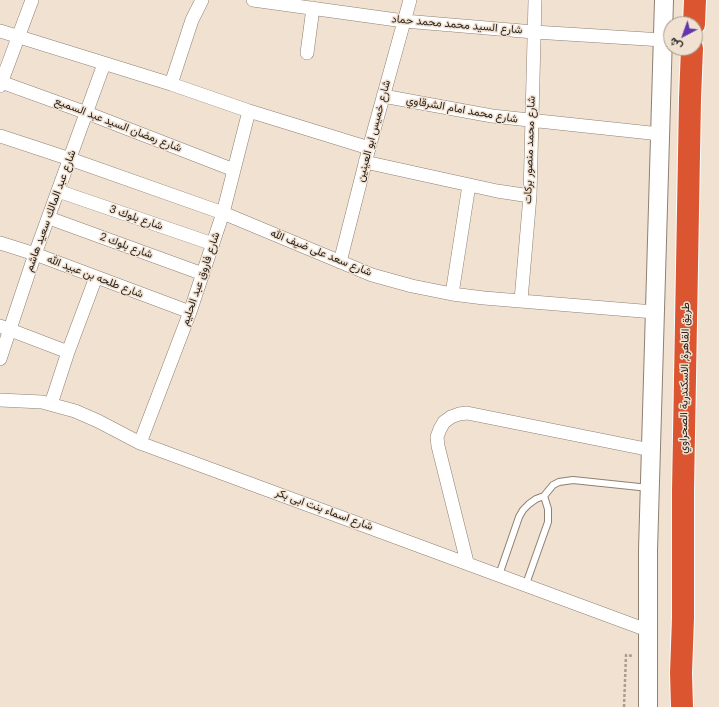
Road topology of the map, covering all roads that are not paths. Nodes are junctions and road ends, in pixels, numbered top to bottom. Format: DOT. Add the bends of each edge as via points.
graph roads {
  1 [pos="32,0"];
  2 [pos="202,0"];
  3 [pos="253,0"];
  4 [pos="410,0"];
  5 [pos="535,0"];
  6 [pos="664,0"];
  7 [pos="695,0"];
  8 [pos="313,8"];
  9 [pos="664,16"];
  10 [pos="694,16"];
  11 [pos="404,21"];
  12 [pos="0,31"];
  13 [pos="534,32"];
  14 [pos="19,37"];
  15 [pos="663,40"];
  16 [pos="307,53"];
  17 [pos="692,56"];
  18 [pos="104,64"];
  19 [pos="1,84"];
  20 [pos="171,84"];
  21 [pos="383,96"];
  22 [pos="249,111"];
  23 [pos="87,112"];
  24 [pos="531,122"];
  25 [pos="660,134"];
  26 [pos="0,136"];
  27 [pos="369,148"];
  28 [pos="70,159"];
  29 [pos="365,162"];
  30 [pos="234,170"];
  31 [pos="469,185"];
  32 [pos="58,191"];
  33 [pos="530,196"];
  34 [pos="223,213"];
  35 [pos="49,218"];
  36 [pos="0,243"];
  37 [pos="213,244"];
  38 [pos="35,254"];
  39 [pos="340,262"];
  40 [pos="203,274"];
  41 [pos="96,277"];
  42 [pos="452,294"];
  43 [pos="521,300"];
  44 [pos="190,312"];
  45 [pos="654,312"];
  46 [pos="5,328"];
  47 [pos="68,352"];
  48 [pos="0,359"];
  49 [pos="0,400"];
  50 [pos="51,404"];
  51 [pos="140,443"];
  52 [pos="651,450"];
  53 [pos="650,488"];
  54 [pos="544,496"];
  55 [pos="467,562"];
  56 [pos="499,575"];
  57 [pos="526,584"];
  58 [pos="647,630"];
  59 [pos="648,707"];
  60 [pos="682,707"];
  1 -- 14 [label="street"];
  2 -- 20 [label="street" via="192,20"];
  3 -- 8 [label="street, شارع السيد محمد محمد حماد"];
  4 -- 11 [label="street, شارع خميس ابو العينين"];
  5 -- 13 [label="street, شارع محمد منصور بركات"];
  6 -- 9 [label="street"];
  7 -- 10 [label="highway"];
  8 -- 11 [label="street, شارع السيد محمد محمد حماد"];
  8 -- 16 [label="street"];
  11 -- 13 [label="street, شارع السيد محمد محمد حماد"];
  11 -- 21 [label="street, شارع خميس ابو العينين"];
  12 -- 14 [label="street"];
  13 -- 15 [label="street, شارع السيد محمد محمد حماد"];
  13 -- 24 [label="street, شارع محمد منصور بركات"];
  14 -- 18 [label="street"];
  14 -- 19 [label="street"];
  15 -- 25 [label="street"];
  17 -- 60 [label="highway, طريق القاهرة, الاسكندرية الصحراوي" via="683,490"];
  18 -- 20 [label="street"];
  18 -- 23 [label="street, شارع عبد المالك سعيد هاشم"];
  19 -- 23 [label="street, شارع رمضان السيد عبد السميع"];
  20 -- 22 [label="street"];
  21 -- 24 [label="street, شارع محمد امام الشرقاوي"];
  21 -- 27 [label="street, شارع خميس ابو العينين"];
  22 -- 27 [label="street"];
  22 -- 30 [label="street, شارع فاروق عبد الحليم"];
  23 -- 28 [label="street, شارع عبد المالك سعيد هاشم"];
  23 -- 30 [label="street, شارع رمضان السيد عبد السميع"];
  24 -- 25 [label="street, شارع محمد امام الشرقاوي"];
  24 -- 33 [label="street, شارع محمد منصور بركات"];
  25 -- 45 [label="street"];
  26 -- 28 [label="street, شارع سعد على ضيف الله"];
  27 -- 29 [label="street, شارع خميس ابو العينين"];
  28 -- 32 [label="street, شارع عبد المالك سعيد هاشم"];
  28 -- 34 [label="street, شارع سعد على ضيف الله"];
  29 -- 31 [label="street"];
  29 -- 39 [label="street, شارع خميس ابو العينين"];
  30 -- 34 [label="street, شارع فاروق عبد الحليم"];
  31 -- 33 [label="street"];
  31 -- 42 [label="street"];
  32 -- 35 [label="street, شارع عبد المالك سعيد هاشم"];
  32 -- 37 [label="street, شارع بلوك 3"];
  33 -- 43 [label="street, شارع محمد منصور بركات"];
  34 -- 37 [label="street, شارع فاروق عبد الحليم"];
  34 -- 39 [label="street, شارع سعد على ضيف الله"];
  35 -- 38 [label="street, شارع عبد المالك سعيد هاشم"];
  35 -- 40 [label="street, شارع بلوك 2"];
  36 -- 38 [label="street, شارع طلحه بن عبيد الله"];
  37 -- 40 [label="street, شارع فاروق عبد الحليم"];
  38 -- 41 [label="street, شارع طلحه بن عبيد الله"];
  38 -- 46 [label="street, شارع عبد المالك سعيد هاشم"];
  39 -- 42 [label="street, شارع سعد على ضيف الله" via="372,275"];
  40 -- 44 [label="street, شارع فاروق عبد الحليم"];
  41 -- 44 [label="street, شارع طلحه بن عبيد الله"];
  41 -- 47 [label="street"];
  42 -- 43 [label="street, شارع سعد على ضيف الله"];
  43 -- 45 [label="street, شارع سعد على ضيف الله"];
  44 -- 51 [label="street, شارع فاروق عبد الحليم"];
  45 -- 52 [label="street"];
  46 -- 47 [label="street"];
  46 -- 48 [label="street, شارع عبد المالك سعيد هاشم"];
  47 -- 50 [label="street"];
  49 -- 50 [label="street, شارع اسماء بنت ابى بكر"];
  50 -- 51 [label="street, شارع اسماء بنت ابى بكر" via="87,416"];
  51 -- 55 [label="street, شارع اسماء بنت ابى بكر"];
  52 -- 53 [label="street"];
  52 -- 55 [label="street" via="468,414 451,417 444,422 437,437"];
  53 -- 54 [label="lane" via="566,480 553,485"];
  53 -- 58 [label="street"];
  54 -- 56 [label="lane" via="532,501 523,510"];
  54 -- 57 [label="lane" via="548,522"];
  55 -- 56 [label="street, شارع اسماء بنت ابى بكر"];
  56 -- 57 [label="street, شارع اسماء بنت ابى بكر"];
  57 -- 58 [label="street, شارع اسماء بنت ابى بكر"];
  58 -- 59 [label="street"];
}
